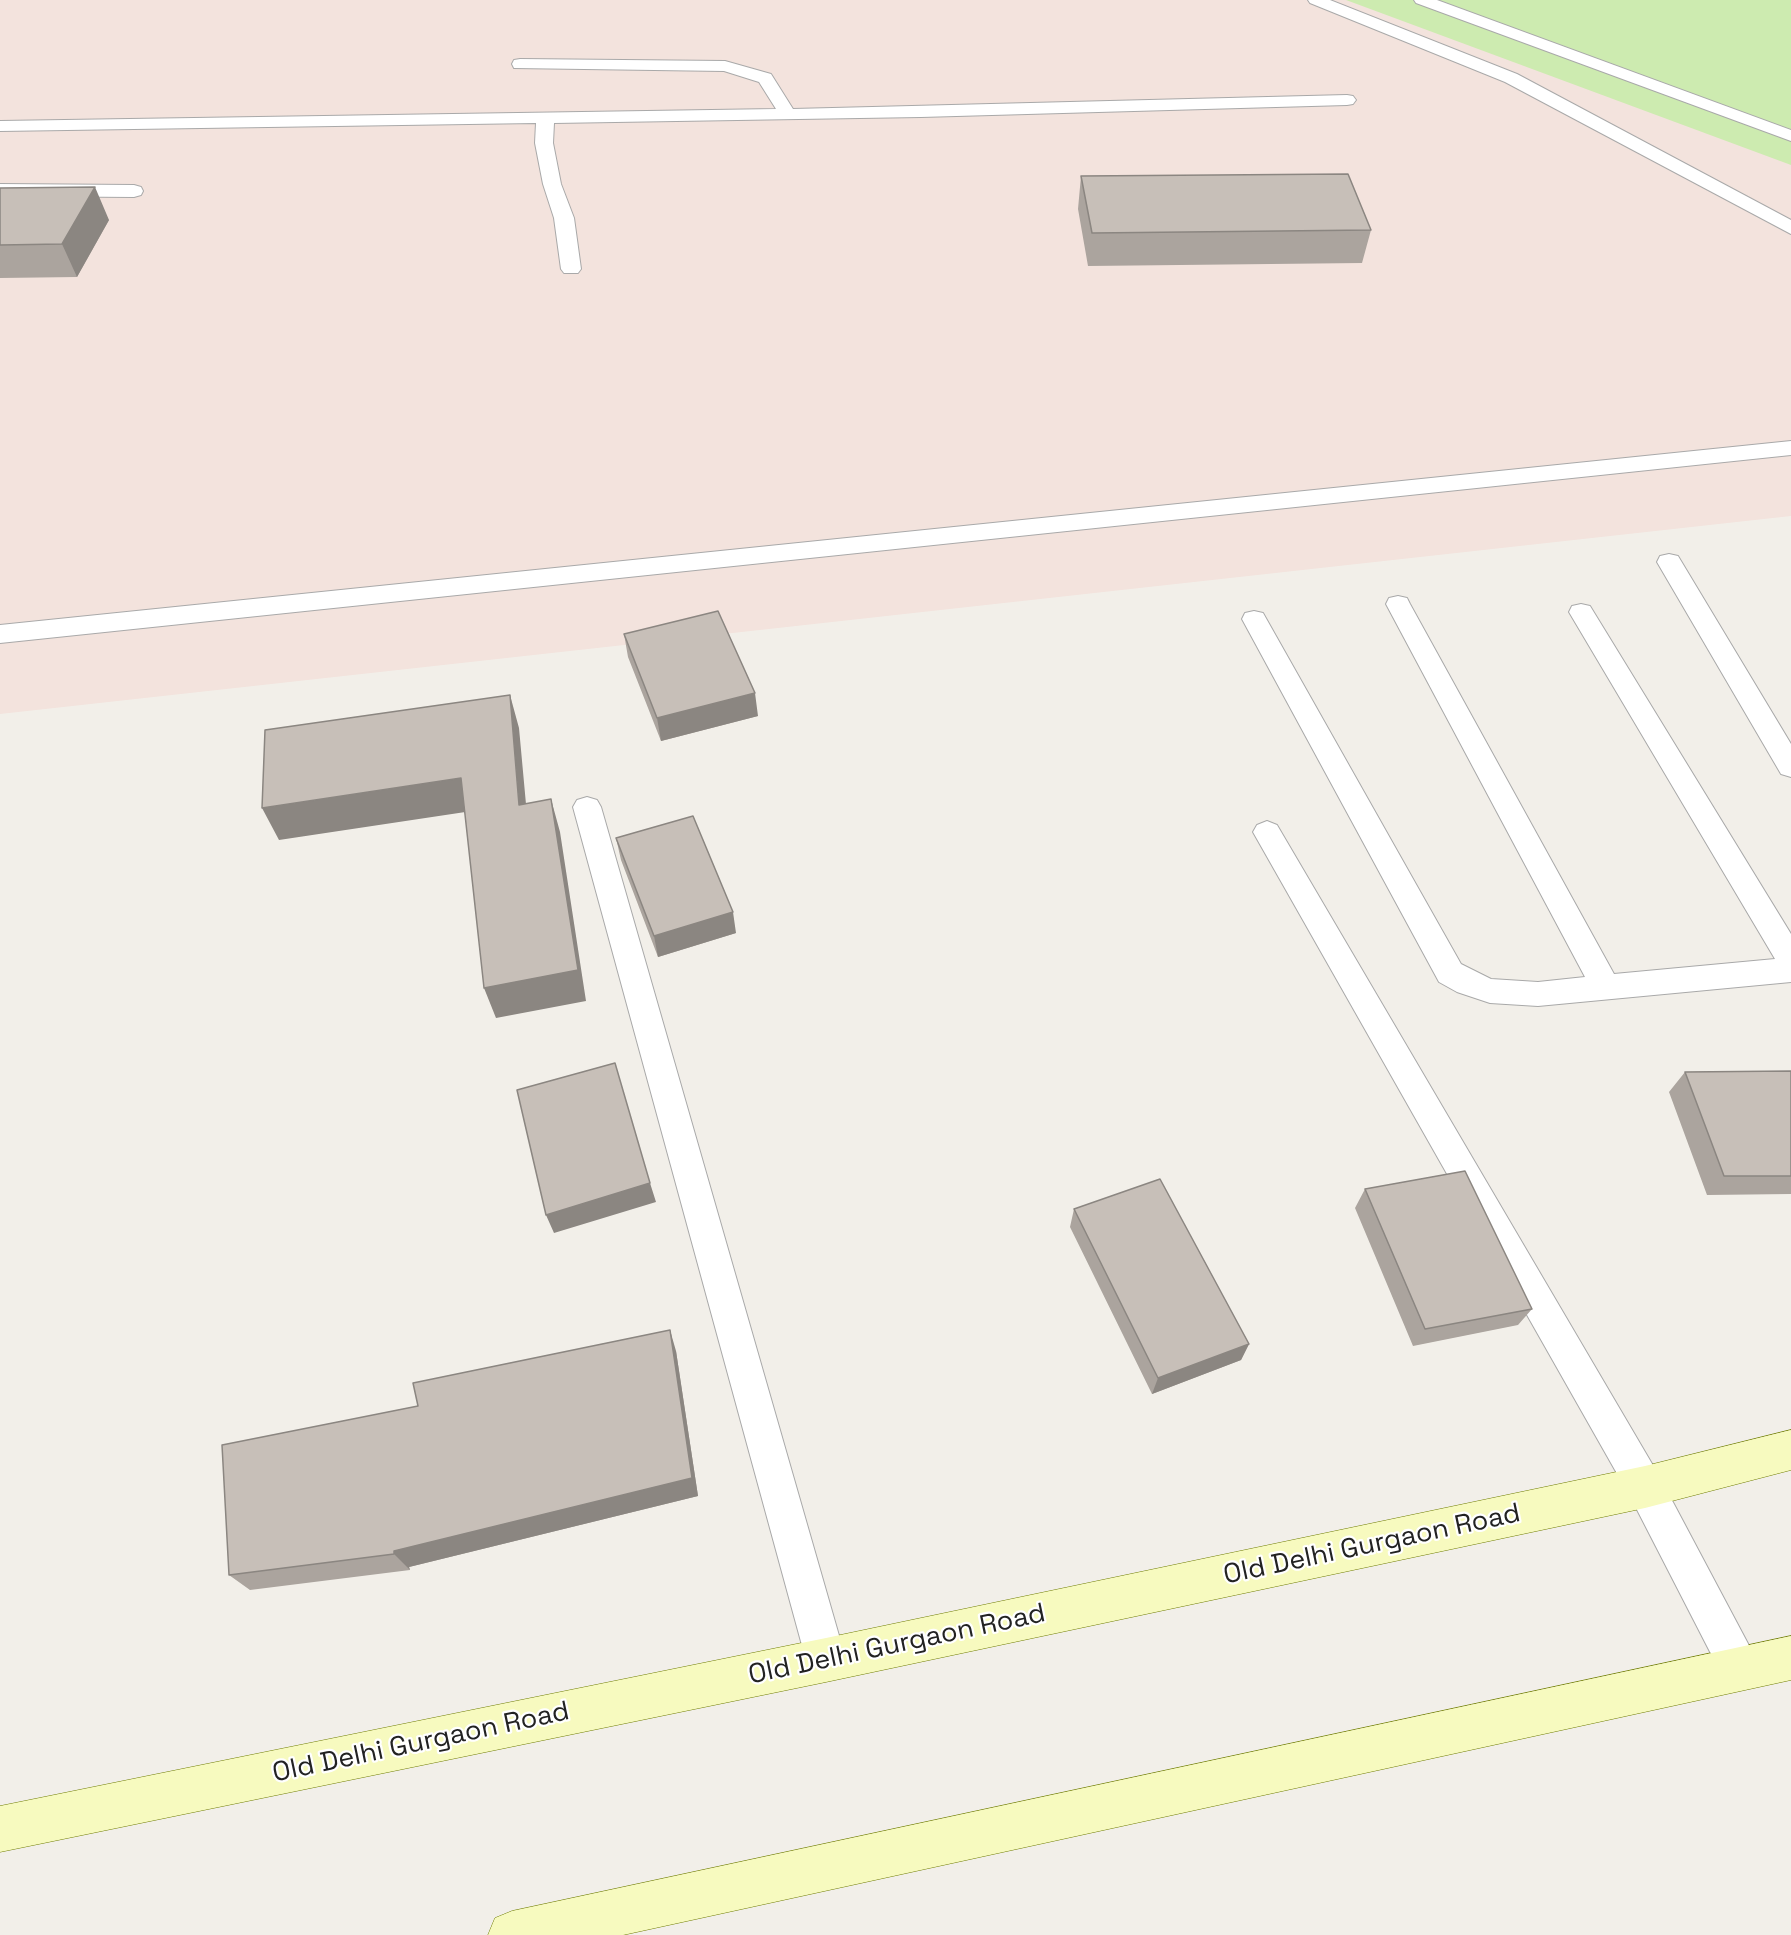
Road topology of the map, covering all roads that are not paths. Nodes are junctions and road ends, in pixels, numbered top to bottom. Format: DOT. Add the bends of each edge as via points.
graph roads {
  1 [pos="1316,0"];
  2 [pos="1422,0"];
  3 [pos="520,64"];
  4 [pos="1347,100"];
  5 [pos="788,114"];
  6 [pos="545,118"];
  7 [pos="0,126"];
  8 [pos="1791,136"];
  9 [pos="0,190"];
  10 [pos="134,191"];
  11 [pos="1791,228"];
  12 [pos="571,269"];
  13 [pos="1791,448"];
  14 [pos="1669,562"];
  15 [pos="1398,604"];
  16 [pos="1581,612"];
  17 [pos="1254,619"];
  18 [pos="0,634"];
  19 [pos="1791,767"];
  20 [pos="587,807"];
  21 [pos="1267,832"];
  22 [pos="1791,960"];
  23 [pos="1791,970"];
  24 [pos="1606,988"];
  25 [pos="1791,1450"];
  26 [pos="1646,1487"];
  27 [pos="1791,1658"];
  28 [pos="826,1660"];
  29 [pos="1740,1669"];
  30 [pos="0,1829"];
  31 [pos="512,1935"];
  1 -- 11 [label="lane" via="1511,78"];
  2 -- 8 [label="lane"];
  3 -- 5 [label="lane" via="725,66 765,78"];
  4 -- 5 [label="lane"];
  5 -- 6 [label="lane"];
  6 -- 7 [label="lane"];
  6 -- 12 [label="lane" via="544,142 564,218"];
  9 -- 10 [label="lane"];
  13 -- 18 [label="lane"];
  14 -- 19 [label="lane"];
  15 -- 24 [label="lane"];
  16 -- 22 [label="lane"];
  17 -- 24 [label="lane" via="1450,973 1490,992 1538,994"];
  20 -- 28 [label="lane"];
  21 -- 26 [label="lane"];
  23 -- 24 [label="lane"];
  25 -- 26 [label="main road, Old Delhi Gurgaon Road"];
  26 -- 28 [label="main road, Old Delhi Gurgaon Road"];
  26 -- 29 [label="lane"];
  27 -- 29 [label="main road"];
  28 -- 30 [label="main road, Old Delhi Gurgaon Road"];
  29 -- 31 [label="main road"];
}
